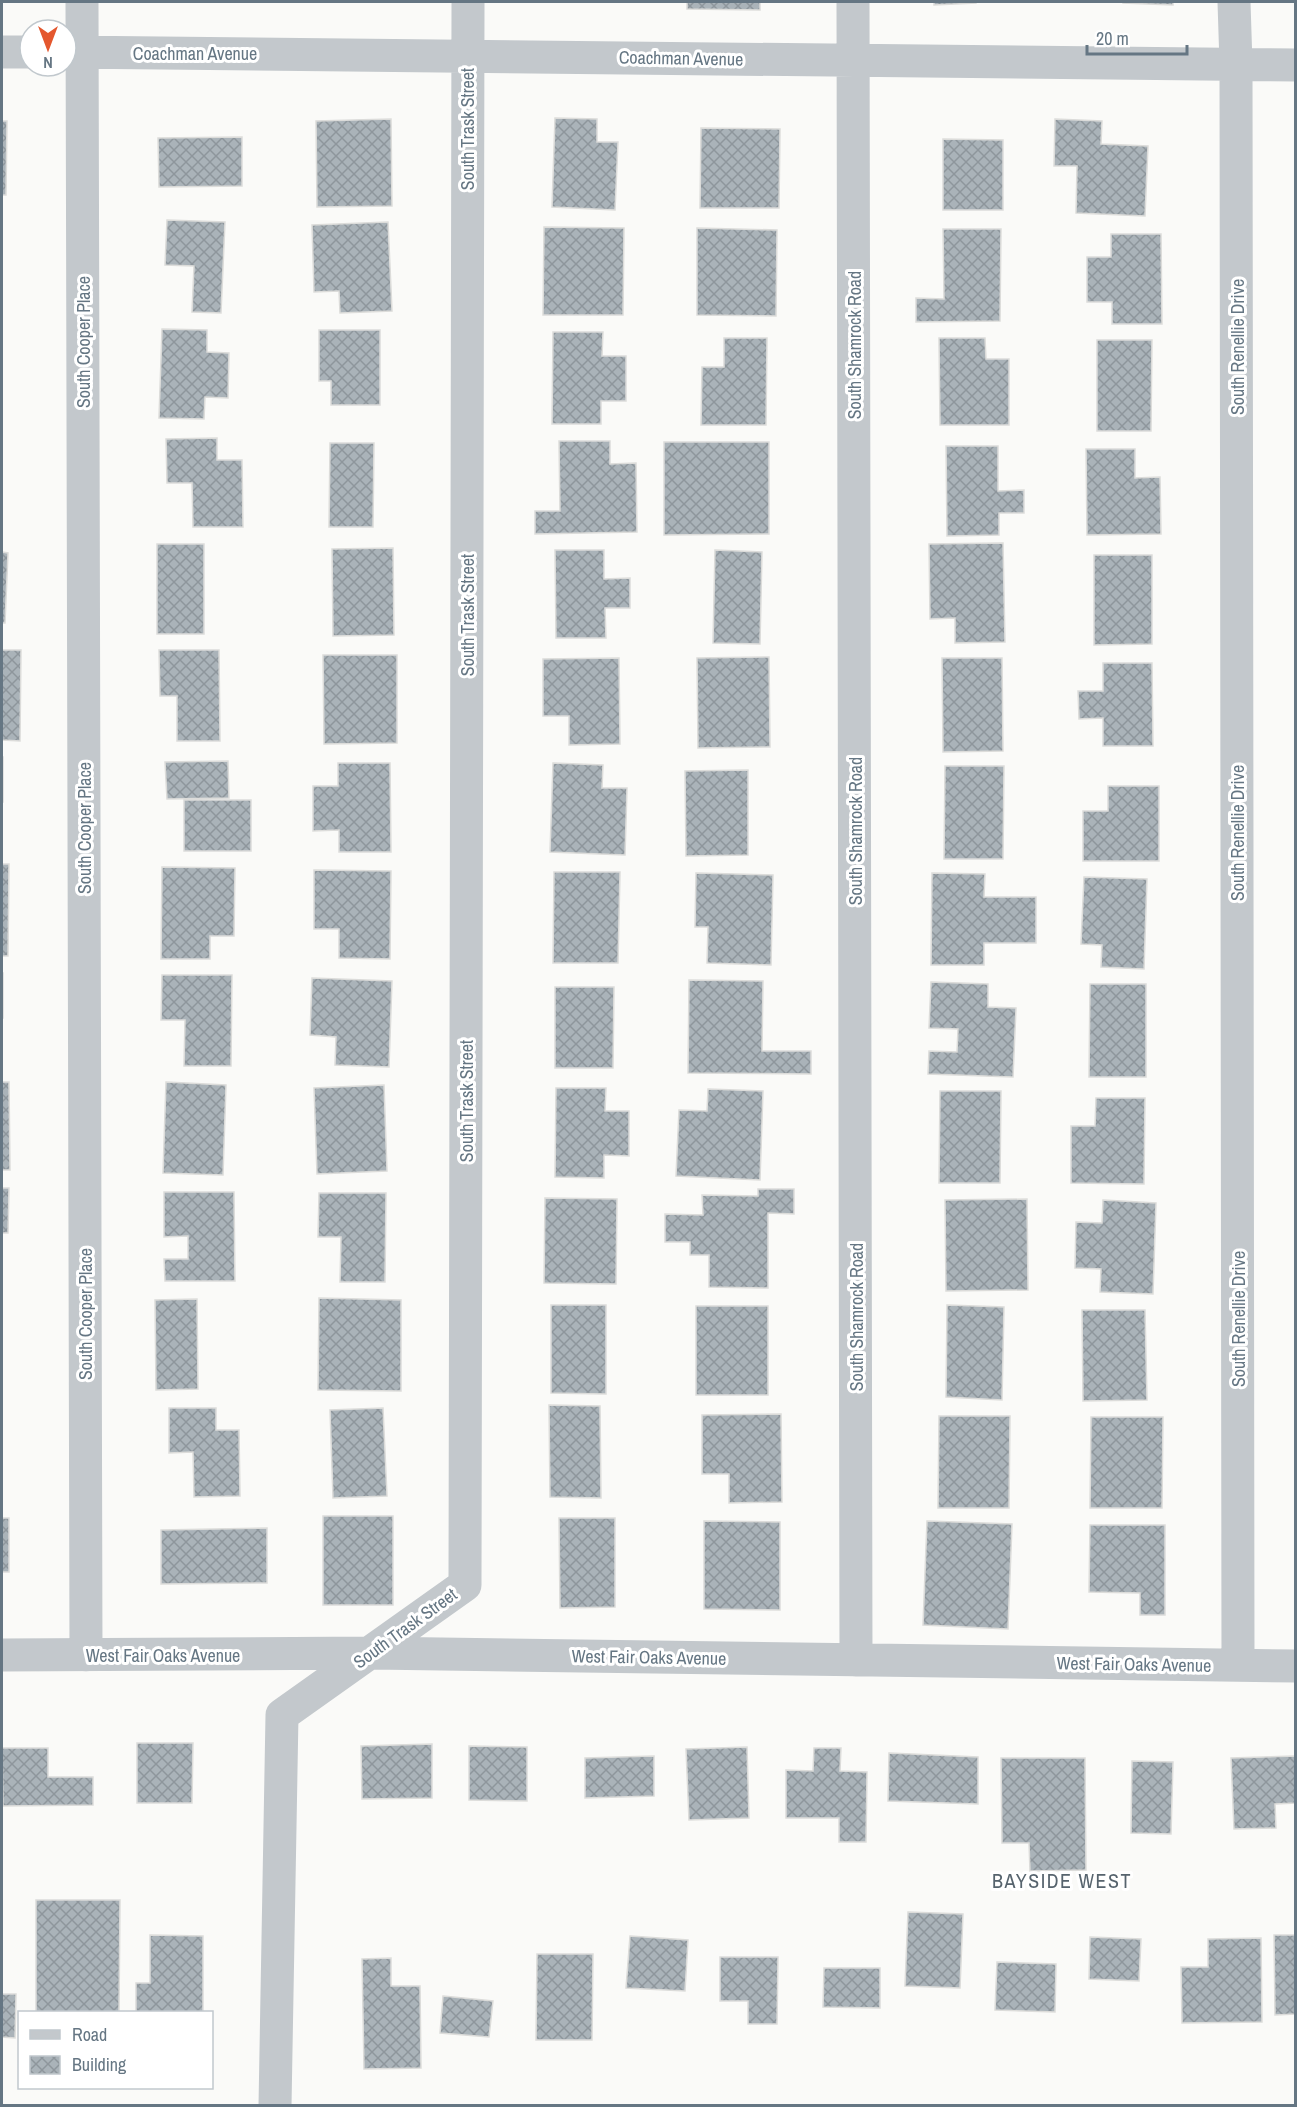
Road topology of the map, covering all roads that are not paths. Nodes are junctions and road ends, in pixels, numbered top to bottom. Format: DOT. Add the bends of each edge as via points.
graph roads {
  1 [pos="82,2"];
  2 [pos="468,2"];
  3 [pos="853,2"];
  4 [pos="1234,2"];
  5 [pos="78,27"];
  6 [pos="2,52"];
  7 [pos="18,52"];
  8 [pos="78,52"];
  9 [pos="468,55"];
  10 [pos="853,60"];
  11 [pos="1236,64"];
  12 [pos="1296,65"];
  13 [pos="74,78"];
  14 [pos="372,1653"];
  15 [pos="2,1654"];
  16 [pos="86,1655"];
  17 [pos="856,1660"];
  18 [pos="1238,1665"];
  19 [pos="1296,1666"];
  20 [pos="276,2106"];
  1 -- 5 [label="street, South Cooper Place"];
  2 -- 9 [label="street, South Trask Street"];
  3 -- 10 [label="street, South Shamrock Road"];
  4 -- 11 [label="street, South Renellie Drive"];
  6 -- 7 [label="street"];
  8 -- 9 [label="street, Coachman Avenue"];
  9 -- 10 [label="street, Coachman Avenue"];
  9 -- 14 [label="street, South Trask Street" via="465,1586"];
  10 -- 11 [label="street, Coachman Avenue"];
  10 -- 17 [label="street, South Shamrock Road"];
  11 -- 12 [label="street, Coachman Avenue"];
  11 -- 18 [label="street, South Renellie Drive"];
  13 -- 16 [label="street, South Cooper Place"];
  14 -- 16 [label="street, West Fair Oaks Avenue"];
  14 -- 17 [label="street, West Fair Oaks Avenue"];
  14 -- 20 [label="street, South Trask Street" via="282,1715"];
  15 -- 16 [label="street, West Fair Oaks Avenue"];
  17 -- 18 [label="street, West Fair Oaks Avenue"];
  18 -- 19 [label="street, West Fair Oaks Avenue"];
}
